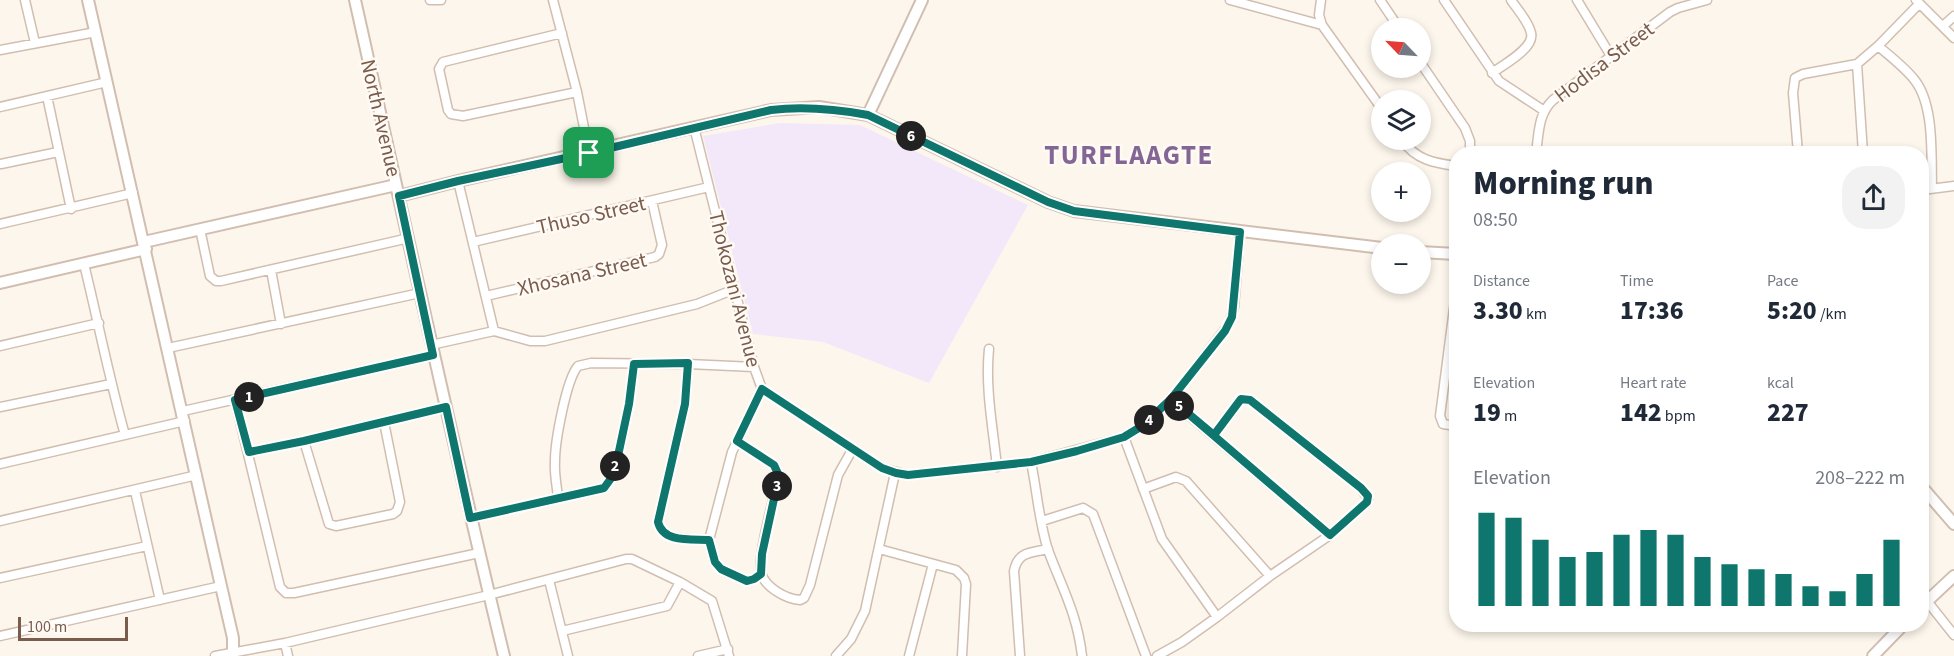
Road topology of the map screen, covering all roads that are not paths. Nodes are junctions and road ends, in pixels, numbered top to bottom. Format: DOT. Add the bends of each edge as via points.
graph roads {
  1 [pos="25,0"];
  2 [pos="88,0"];
  3 [pos="355,0"];
  4 [pos="430,0"];
  5 [pos="441,0"];
  6 [pos="553,0"];
  7 [pos="1230,0"];
  8 [pos="1321,0"];
  9 [pos="1380,0"];
  10 [pos="1444,0"];
  11 [pos="1511,0"];
  12 [pos="1590,0"];
  13 [pos="1707,0"];
  14 [pos="1917,2"];
  15 [pos="1579,3"];
  16 [pos="1683,3"];
  17 [pos="921,4"];
  18 [pos="1954,15"];
  19 [pos="1392,18"];
  20 [pos="1322,25"];
  21 [pos="1943,26"];
  22 [pos="96,32"];
  23 [pos="562,33"];
  24 [pos="1954,38"];
  25 [pos="35,43"];
  26 [pos="1878,46"];
  27 [pos="0,50"];
  28 [pos="1611,56"];
  29 [pos="1857,64"];
  30 [pos="1492,73"];
  31 [pos="1431,78"];
  32 [pos="107,82"];
  33 [pos="577,92"];
  34 [pos="1371,94"];
  35 [pos="47,96"];
  36 [pos="0,107"];
  37 [pos="1543,110"];
  38 [pos="868,115"];
  39 [pos="694,128"];
  40 [pos="1470,146"];
  41 [pos="1537,146"];
  42 [pos="1797,146"];
  43 [pos="1863,146"];
  44 [pos="1411,150"];
  45 [pos="58,152"];
  46 [pos="589,153"];
  47 [pos="1,164"];
  48 [pos="1449,165"];
  49 [pos="458,181"];
  50 [pos="1954,186"];
  51 [pos="709,187"];
  52 [pos="1932,188"];
  53 [pos="1929,189"];
  54 [pos="398,190"];
  55 [pos="133,193"];
  56 [pos="652,201"];
  57 [pos="71,209"];
  58 [pos="0,224"];
  59 [pos="200,228"];
  60 [pos="1240,232"];
  61 [pos="409,238"];
  62 [pos="473,242"];
  63 [pos="145,245"];
  64 [pos="1371,247"];
  65 [pos="1431,253"];
  66 [pos="1449,254"];
  67 [pos="84,264"];
  68 [pos="271,270"];
  69 [pos="0,283"];
  70 [pos="735,289"];
  71 [pos="420,293"];
  72 [pos="486,296"];
  73 [pos="99,323"];
  74 [pos="281,324"];
  75 [pos="494,331"];
  76 [pos="0,346"];
  77 [pos="168,348"];
  78 [pos="989,349"];
  79 [pos="432,350"];
  80 [pos="1449,351"];
  81 [pos="688,363"];
  82 [pos="634,364"];
  83 [pos="754,367"];
  84 [pos="1446,369"];
  85 [pos="1449,369"];
  86 [pos="111,384"];
  87 [pos="762,389"];
  88 [pos="1171,399"];
  89 [pos="235,400"];
  90 [pos="0,407"];
  91 [pos="446,407"];
  92 [pos="184,416"];
  93 [pos="384,422"];
  94 [pos="1449,425"];
  95 [pos="125,435"];
  96 [pos="1214,435"];
  97 [pos="1124,437"];
  98 [pos="304,441"];
  99 [pos="737,441"];
  100 [pos="852,450"];
  101 [pos="249,452"];
  102 [pos="1031,462"];
  103 [pos="0,464"];
  104 [pos="997,466"];
  105 [pos="896,473"];
  106 [pos="197,475"];
  107 [pos="1143,489"];
  108 [pos="135,491"];
  109 [pos="1929,495"];
  110 [pos="558,498"];
  111 [pos="470,518"];
  112 [pos="0,521"];
  113 [pos="1042,521"];
  114 [pos="1954,524"];
  115 [pos="1330,535"];
  116 [pos="709,540"];
  117 [pos="147,546"];
  118 [pos="879,549"];
  119 [pos="1048,549"];
  120 [pos="479,553"];
  121 [pos="933,564"];
  122 [pos="761,574"];
  123 [pos="1270,576"];
  124 [pos="1954,576"];
  125 [pos="0,578"];
  126 [pos="549,579"];
  127 [pos="680,582"];
  128 [pos="221,586"];
  129 [pos="489,595"];
  130 [pos="1929,599"];
  131 [pos="160,600"];
  132 [pos="1929,609"];
  133 [pos="1217,618"];
  134 [pos="562,631"];
  135 [pos="1896,632"];
  136 [pos="1954,635"];
  137 [pos="0,636"];
  138 [pos="285,643"];
  139 [pos="729,653"];
  140 [pos="233,654"];
  141 [pos="215,656"];
  142 [pos="288,656"];
  143 [pos="504,656"];
  144 [pos="568,656"];
  145 [pos="698,656"];
  146 [pos="836,656"];
  147 [pos="909,656"];
  148 [pos="962,656"];
  149 [pos="1020,656"];
  150 [pos="1082,656"];
  151 [pos="1146,656"];
  152 [pos="1157,656"];
  153 [pos="1873,656"];
  1 -- 25 [label="street"];
  2 -- 22 [label="street"];
  3 -- 54 [label="street, North Avenue"];
  4 -- 5 [label="street"];
  6 -- 23 [label="street"];
  7 -- 20 [label="street"];
  8 -- 20 [label="street"];
  9 -- 19 [label="street"];
  10 -- 30 [label="street"];
  11 -- 30 [label="street" via="1531,30 1531,41"];
  12 -- 15 [label="street"];
  13 -- 16 [label="street, Hodisa Street"];
  14 -- 21 [label="street"];
  14 -- 26 [label="street"];
  15 -- 28 [label="street"];
  16 -- 28 [label="street, Hodisa Street"];
  17 -- 38 [label="street"];
  18 -- 21 [label="street"];
  20 -- 34 [label="street"];
  21 -- 24 [label="street"];
  22 -- 25 [label="street"];
  22 -- 32 [label="street"];
  23 -- 33 [label="street"];
  23 -- 33 [label="street" via="443,62 439,69 448,110 463,116"];
  25 -- 27 [label="street"];
  26 -- 29 [label="street"];
  26 -- 52 [label="street" via="1914,78 1923,94 1928,112"];
  28 -- 37 [label="street, Hodisa Street"];
  29 -- 42 [label="street" via="1795,78"];
  29 -- 43 [label="street"];
  30 -- 37 [label="street" via="1507,88"];
  31 -- 40 [label="street" via="1465,128"];
  32 -- 35 [label="street"];
  32 -- 55 [label="street"];
  33 -- 46 [label="street"];
  35 -- 36 [label="street"];
  35 -- 45 [label="street"];
  37 -- 41 [label="street, Hodisa Street"];
  38 -- 39 [label="street" via="819,107 794,108"];
  38 -- 60 [label="street" via="1074,211"];
  39 -- 46 [label="street"];
  39 -- 51 [label="street, Thokozani Avenue"];
  44 -- 48 [label="street" via="1423,159"];
  45 -- 47 [label="street"];
  45 -- 57 [label="street"];
  46 -- 49 [label="street"];
  49 -- 54 [label="street"];
  49 -- 62 [label="street"];
  50 -- 52 [label="street"];
  51 -- 56 [label="street, Thuso Street"];
  51 -- 70 [label="street, Thokozani Avenue"];
  52 -- 53 [label="street"];
  54 -- 59 [label="street"];
  54 -- 61 [label="street, North Avenue"];
  55 -- 57 [label="street"];
  55 -- 63 [label="street"];
  56 -- 62 [label="street, Thuso Street"];
  56 -- 72 [label="street, Xhosana Street" via="662,245 655,257"];
  57 -- 58 [label="street"];
  59 -- 63 [label="street"];
  59 -- 68 [label="street" via="212,279 221,281"];
  60 -- 64 [label="street"];
  60 -- 88 [label="street, Thokozani Avenue" via="1232,317"];
  61 -- 68 [label="street"];
  61 -- 71 [label="street, North Avenue"];
  62 -- 72 [label="street"];
  63 -- 67 [label="street"];
  63 -- 77 [label="street"];
  65 -- 66 [label="street"];
  67 -- 69 [label="street"];
  67 -- 73 [label="street"];
  68 -- 74 [label="street"];
  70 -- 75 [label="street" via="697,304 545,340"];
  70 -- 83 [label="street, Thokozani Avenue"];
  71 -- 74 [label="street"];
  71 -- 79 [label="street, North Avenue"];
  72 -- 75 [label="street"];
  73 -- 76 [label="street"];
  73 -- 86 [label="street"];
  74 -- 77 [label="street"];
  75 -- 79 [label="street"];
  77 -- 92 [label="street"];
  78 -- 104 [label="street" via="987,364"];
  79 -- 89 [label="street"];
  79 -- 91 [label="street, North Avenue"];
  80 -- 84 [label="street"];
  81 -- 82 [label="street"];
  81 -- 83 [label="street"];
  81 -- 116 [label="street" via="685,404 658,522 666,535"];
  82 -- 110 [label="street" via="612,477 604,488"];
  82 -- 110 [label="street" via="584,364 573,372 555,459"];
  83 -- 87 [label="street, Thokozani Avenue"];
  84 -- 85 [label="street"];
  84 -- 94 [label="street" via="1440,420"];
  86 -- 90 [label="street"];
  86 -- 95 [label="street"];
  87 -- 99 [label="street"];
  87 -- 100 [label="street, Thokozani Avenue"];
  88 -- 96 [label="street"];
  88 -- 97 [label="street, Thokozani Avenue"];
  89 -- 92 [label="street"];
  89 -- 101 [label="street"];
  91 -- 93 [label="street"];
  91 -- 111 [label="street, North Avenue"];
  92 -- 95 [label="street"];
  92 -- 106 [label="street"];
  93 -- 98 [label="street"];
  93 -- 98 [label="street" via="399,502 393,513 336,526 329,524"];
  95 -- 103 [label="street"];
  96 -- 115 [label="street"];
  96 -- 115 [label="street" via="1241,399 1250,400 1361,488 1368,496 1367,502"];
  97 -- 102 [label="street, Thokozani Avenue"];
  97 -- 107 [label="street"];
  98 -- 101 [label="street"];
  99 -- 116 [label="street"];
  99 -- 122 [label="street" via="778,469"];
  100 -- 105 [label="street, Thokozani Avenue"];
  100 -- 122 [label="street" via="838,475 804,598 796,600 774,589"];
  101 -- 120 [label="street" via="280,587 286,593"];
  102 -- 104 [label="street, Thokozani Avenue"];
  102 -- 113 [label="street"];
  104 -- 105 [label="street, Thokozani Avenue"];
  105 -- 118 [label="street"];
  106 -- 108 [label="street"];
  106 -- 128 [label="street"];
  107 -- 123 [label="street" via="1170,477 1186,482"];
  107 -- 133 [label="street" via="1162,539"];
  108 -- 112 [label="street"];
  108 -- 117 [label="street"];
  109 -- 114 [label="street"];
  110 -- 111 [label="street"];
  111 -- 120 [label="street, North Avenue"];
  113 -- 119 [label="street"];
  113 -- 151 [label="street" via="1078,509 1093,514"];
  115 -- 123 [label="street"];
  116 -- 122 [label="street" via="721,569 747,581"];
  117 -- 125 [label="street"];
  117 -- 131 [label="street"];
  118 -- 121 [label="street"];
  118 -- 146 [label="street" via="863,618 852,639"];
  119 -- 149 [label="street" via="1020,557 1014,571"];
  119 -- 150 [label="street" via="1072,608"];
  120 -- 129 [label="street, North Avenue"];
  121 -- 147 [label="street"];
  121 -- 148 [label="street" via="956,570 966,584"];
  123 -- 133 [label="street"];
  124 -- 130 [label="street"];
  126 -- 127 [label="street" via="632,559"];
  126 -- 129 [label="street"];
  126 -- 134 [label="street"];
  127 -- 134 [label="street" via="667,606"];
  127 -- 139 [label="street" via="712,601"];
  128 -- 131 [label="street"];
  128 -- 140 [label="street"];
  129 -- 138 [label="street"];
  129 -- 143 [label="street, North Avenue"];
  131 -- 137 [label="street"];
  132 -- 136 [label="street"];
  133 -- 152 [label="street"];
  134 -- 144 [label="street"];
  135 -- 153 [label="street"];
  138 -- 140 [label="street"];
  138 -- 142 [label="street"];
  139 -- 145 [label="street"];
  140 -- 141 [label="street"];
}
